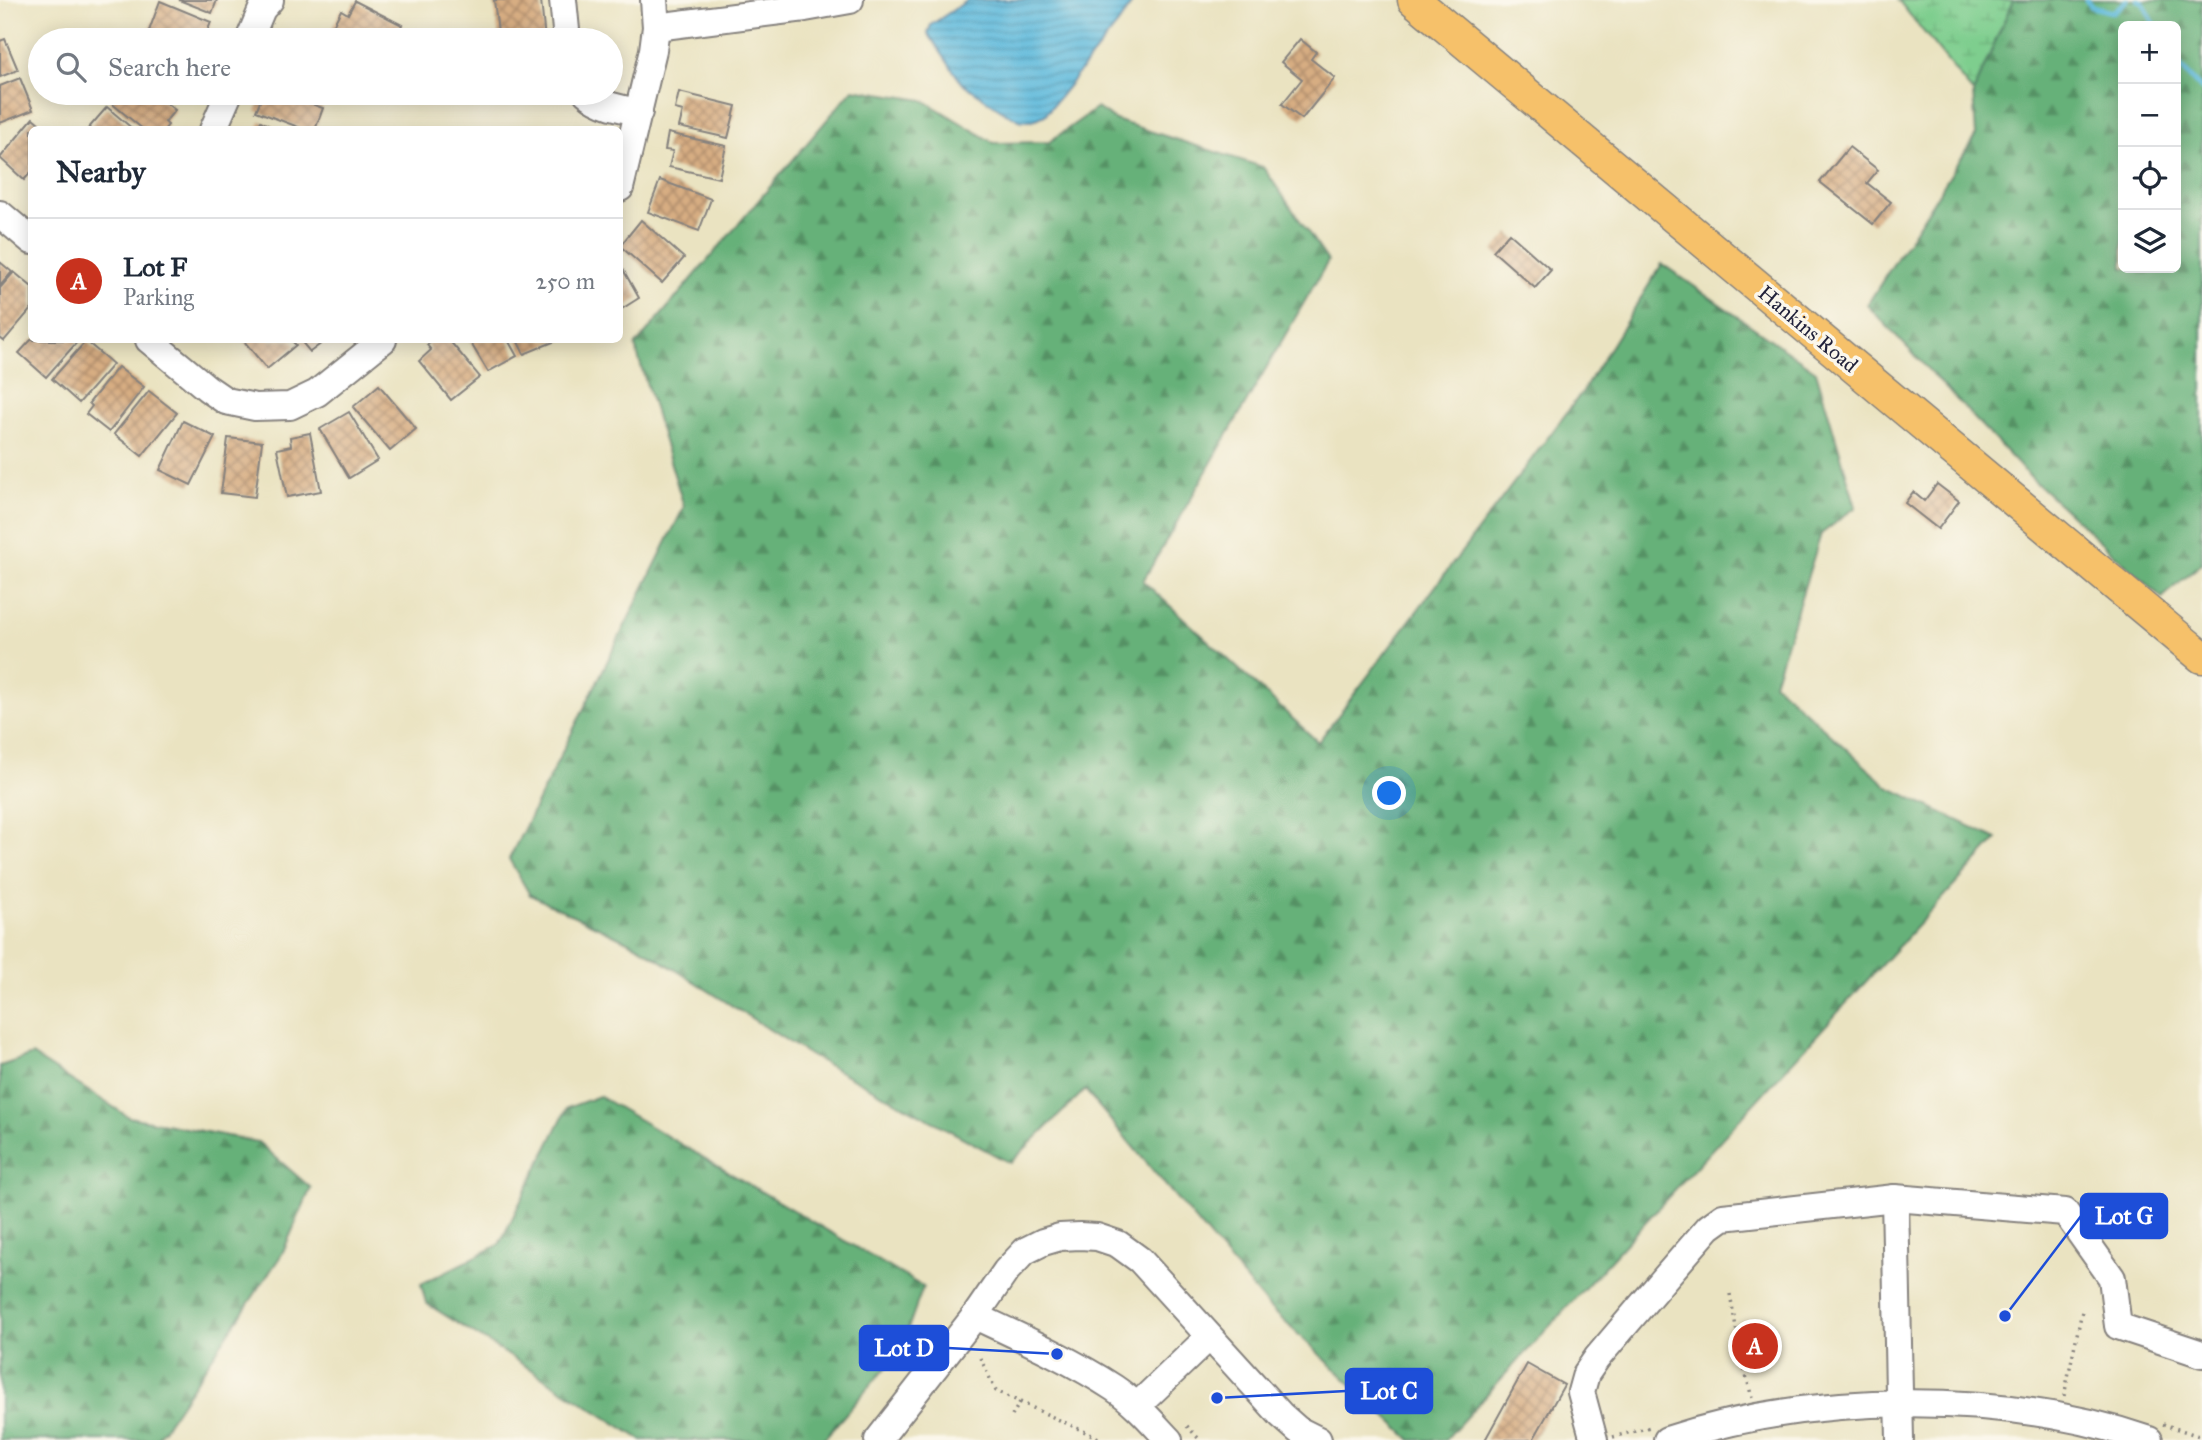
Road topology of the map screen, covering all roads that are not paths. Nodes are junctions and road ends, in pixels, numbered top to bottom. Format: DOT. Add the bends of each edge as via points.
graph roads {
  1 [pos="270,0"];
  2 [pos="563,0"];
  3 [pos="654,0"];
  4 [pos="850,0"];
  5 [pos="1414,0"];
  6 [pos="656,27"];
  7 [pos="254,28"];
  8 [pos="566,28"];
  9 [pos="224,105"];
  10 [pos="611,105"];
  11 [pos="639,112"];
  12 [pos="215,126"];
  13 [pos="623,176"];
  14 [pos="0,214"];
  15 [pos="28,238"];
  16 [pos="153,343"];
  17 [pos="379,343"];
  18 [pos="2202,657"];
  19 [pos="1895,1198"];
  20 [pos="975,1316"];
  21 [pos="1209,1337"];
  22 [pos="2202,1354"];
  23 [pos="1899,1402"];
  24 [pos="1137,1406"];
  25 [pos="1175,1429"];
  26 [pos="878,1440"];
  27 [pos="1318,1440"];
  28 [pos="1594,1440"];
  29 [pos="1667,1440"];
  30 [pos="1900,1440"];
  31 [pos="2149,1440"];
  1 -- 7 [label="street"];
  2 -- 8 [label="street"];
  3 -- 6 [label="street"];
  4 -- 6 [label="street"];
  5 -- 18 [label="main road, Hankins Road"];
  6 -- 11 [label="street"];
  9 -- 12 [label="street"];
  10 -- 11 [label="street"];
  11 -- 13 [label="street"];
  14 -- 15 [label="street"];
  16 -- 17 [label="street" via="226,401 255,407 290,406 317,393"];
  19 -- 22 [label="street" via="2065,1212 2112,1278 2118,1326"];
  19 -- 23 [label="street"];
  19 -- 28 [label="street" via="1723,1217 1709,1227 1586,1374 1581,1392"];
  20 -- 21 [label="street" via="1025,1251 1051,1240 1097,1237 1118,1244 1140,1260"];
  20 -- 24 [label="street" via="1115,1389"];
  20 -- 26 [label="street"];
  21 -- 24 [label="street"];
  21 -- 27 [label="street" via="1282,1415"];
  23 -- 29 [label="street" via="1757,1417"];
  23 -- 30 [label="street"];
  23 -- 31 [label="street" via="2044,1414"];
  24 -- 25 [label="street"];
}
